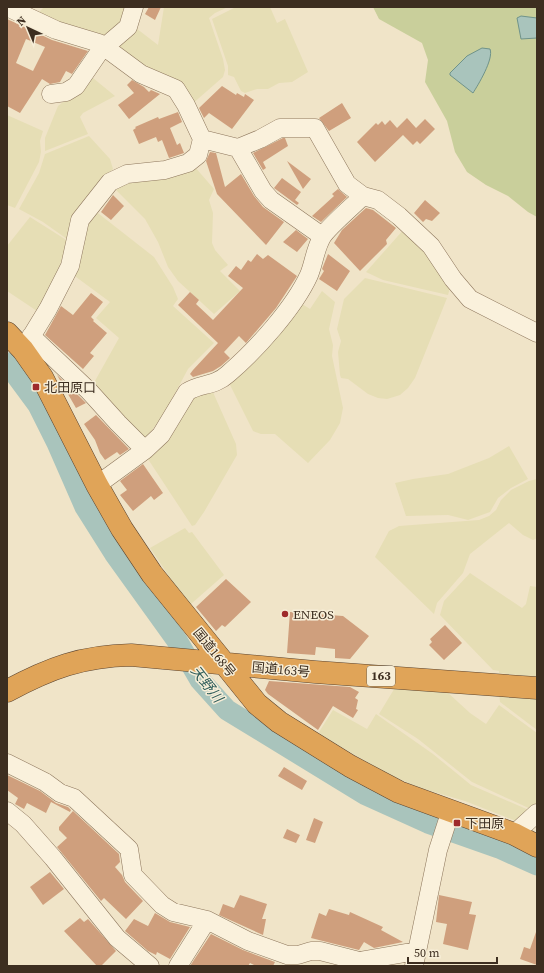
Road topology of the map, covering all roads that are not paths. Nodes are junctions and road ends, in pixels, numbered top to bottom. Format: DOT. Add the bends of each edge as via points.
graph roads {
  1 [pos="7,7"];
  2 [pos="134,7"];
  3 [pos="105,47"];
  4 [pos="51,94"];
  5 [pos="202,140"];
  6 [pos="238,148"];
  7 [pos="363,196"];
  8 [pos="322,236"];
  9 [pos="7,333"];
  10 [pos="537,333"];
  11 [pos="27,343"];
  12 [pos="146,450"];
  13 [pos="98,485"];
  14 [pos="214,663"];
  15 [pos="537,688"];
  16 [pos="7,691"];
  17 [pos="7,763"];
  18 [pos="7,811"];
  19 [pos="537,813"];
  20 [pos="449,816"];
  21 [pos="514,834"];
  22 [pos="537,846"];
  23 [pos="206,920"];
  24 [pos="416,959"];
  25 [pos="344,961"];
  26 [pos="151,965"];
  27 [pos="178,966"];
  1 -- 3 [label="street" via="56,30"];
  2 -- 3 [label="street" via="128,27"];
  3 -- 4 [label="street" via="76,86 66,92"];
  3 -- 5 [label="street" via="141,74 176,90"];
  5 -- 6 [label="street"];
  5 -- 11 [label="street" via="198,155 188,163 165,170 127,174 110,182 80,220 70,266"];
  6 -- 7 [label="street" via="280,128 315,128 347,184"];
  6 -- 8 [label="street" via="271,200"];
  7 -- 8 [label="street"];
  7 -- 10 [label="street" via="378,200 431,246 470,299"];
  8 -- 12 [label="street" via="309,275 277,323 228,375 215,384 187,392 164,430"];
  9 -- 11 [label="highway, 国道168号"];
  11 -- 12 [label="street" via="89,391"];
  11 -- 13 [label="highway, 国道168号"];
  12 -- 13 [label="street"];
  13 -- 14 [label="highway, 国道168号" via="122,529"];
  14 -- 15 [label="highway, 国道163号 / 163"];
  14 -- 16 [label="highway, 国道163号 / 163" via="104,655 74,661 38,674"];
  14 -- 20 [label="highway, 国道168号" via="279,722 350,766"];
  17 -- 23 [label="street" via="45,782 60,793 74,798 129,849 133,875 162,904 173,912"];
  18 -- 26 [label="street" via="23,824 53,858 117,938"];
  19 -- 21 [label="street"];
  20 -- 21 [label="highway, 国道168号"];
  20 -- 24 [label="street" via="438,850"];
  21 -- 22 [label="highway, 国道168号"];
  23 -- 25 [label="street" via="248,941 287,955 298,955 311,950"];
  23 -- 27 [label="street"];
  24 -- 25 [label="street"];
}
